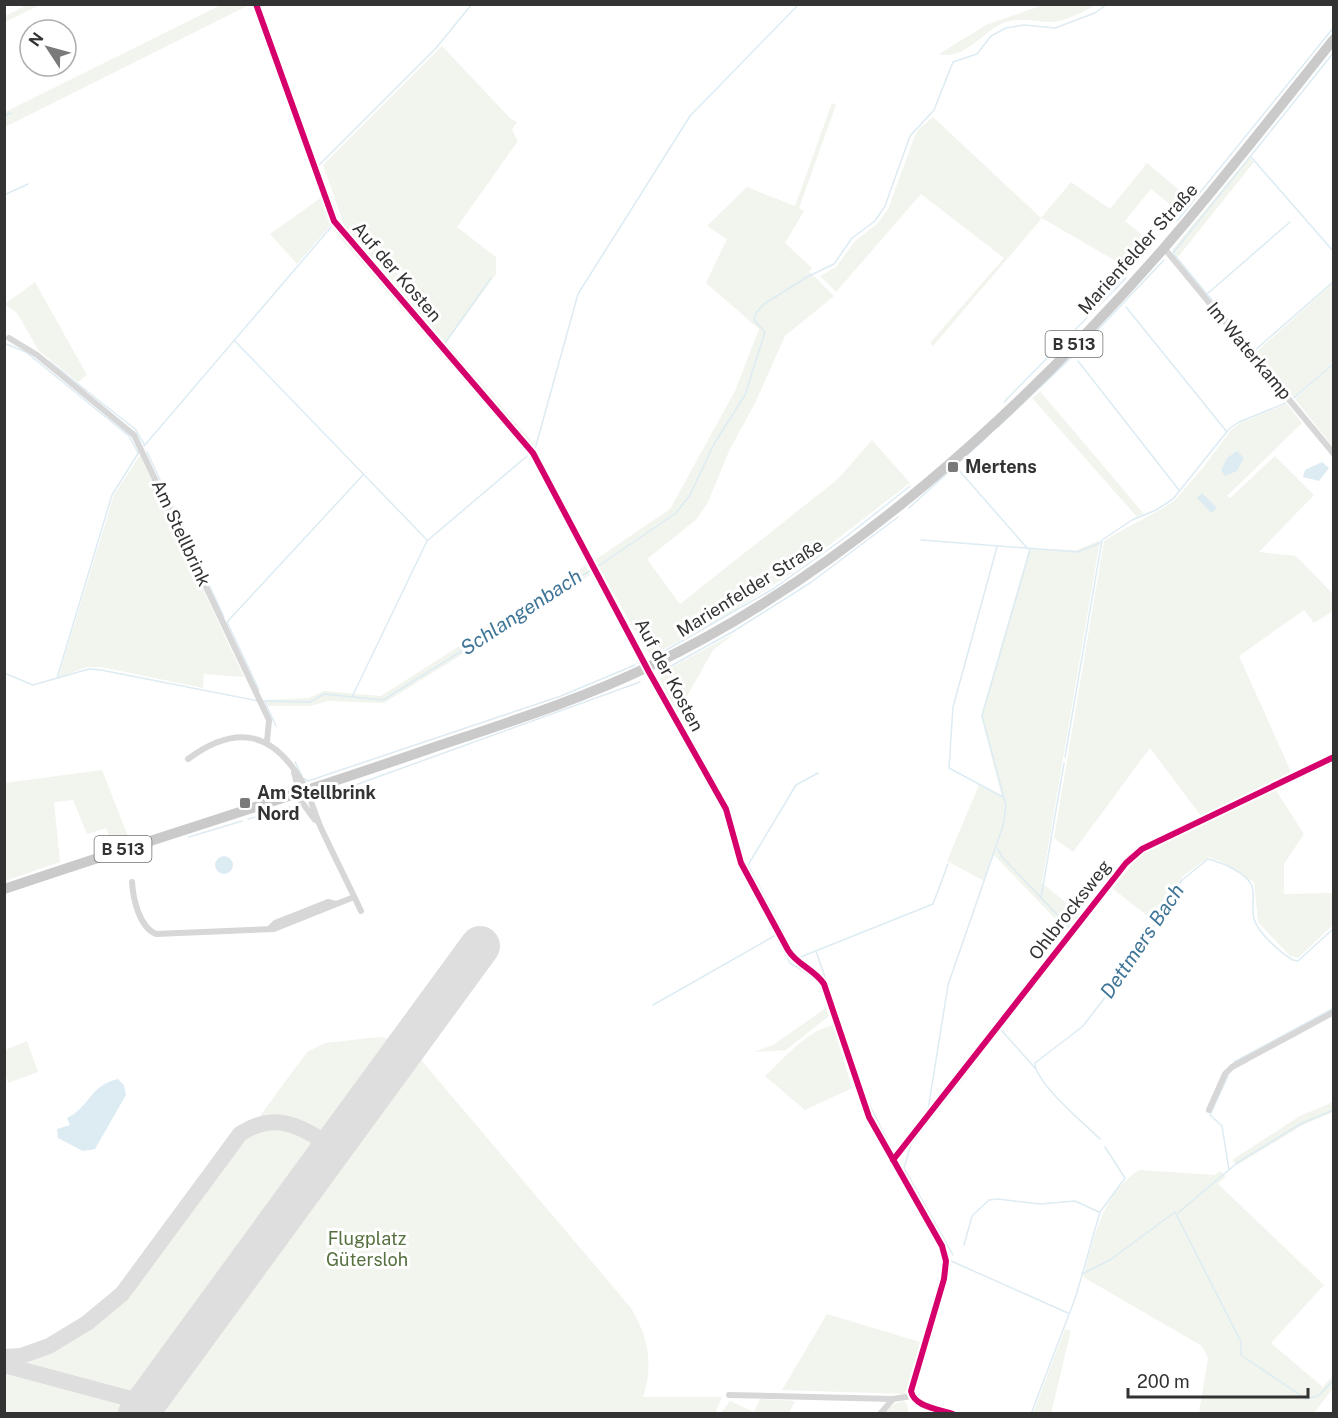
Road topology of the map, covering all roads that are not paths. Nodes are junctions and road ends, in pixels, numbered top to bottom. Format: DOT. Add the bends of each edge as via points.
graph roads {
  1 [pos="256,4"];
  2 [pos="1334,39"];
  3 [pos="1164,248"];
  4 [pos="9,338"];
  5 [pos="1334,454"];
  6 [pos="647,668"];
  7 [pos="267,742"];
  8 [pos="1334,757"];
  9 [pos="188,759"];
  10 [pos="303,793"];
  11 [pos="132,882"];
  12 [pos="4,889"];
  13 [pos="354,897"];
  14 [pos="361,911"];
  15 [pos="1334,1012"];
  16 [pos="1209,1110"];
  17 [pos="893,1160"];
  18 [pos="729,1395"];
  19 [pos="912,1396"];
  20 [pos="893,1399"];
  21 [pos="880,1413"];
  22 [pos="953,1413"];
  1 -- 6 [label="street, Auf der Kosten" via="334,221 533,453"];
  2 -- 3 [label="main road, Marienfelder Straße / B 513"];
  3 -- 5 [label="street, Im Waterkamp"];
  3 -- 6 [label="main road, Marienfelder Straße / B 513" via="1005,411 899,504 806,575 732,623"];
  4 -- 7 [label="street, Am Stellbrink" via="37,355 134,435 269,720"];
  6 -- 10 [label="main road, Marienfelder Straße / B 513" via="563,702"];
  6 -- 17 [label="street, Auf der Kosten" via="726,809 741,863 788,950 794,960 824,984 869,1117"];
  7 -- 9 [label="street" via="234,738 202,748"];
  7 -- 10 [label="street" via="281,752"];
  8 -- 17 [label="street, Ohlbrocksweg" via="1142,849 1126,863"];
  10 -- 12 [label="main road, Marienfelder Straße / B 513"];
  10 -- 13 [label="street"];
  11 -- 13 [label="street" via="133,898 149,932 156,934 268,929"];
  13 -- 14 [label="street"];
  15 -- 16 [label="street" via="1232,1067"];
  17 -- 19 [label="street, Auf der Kosten" via="942,1246 946,1261 911,1385"];
  18 -- 20 [label="street"];
  19 -- 20 [label="street"];
  19 -- 22 [label="street" via="920,1403"];
  20 -- 21 [label="street"];
}
